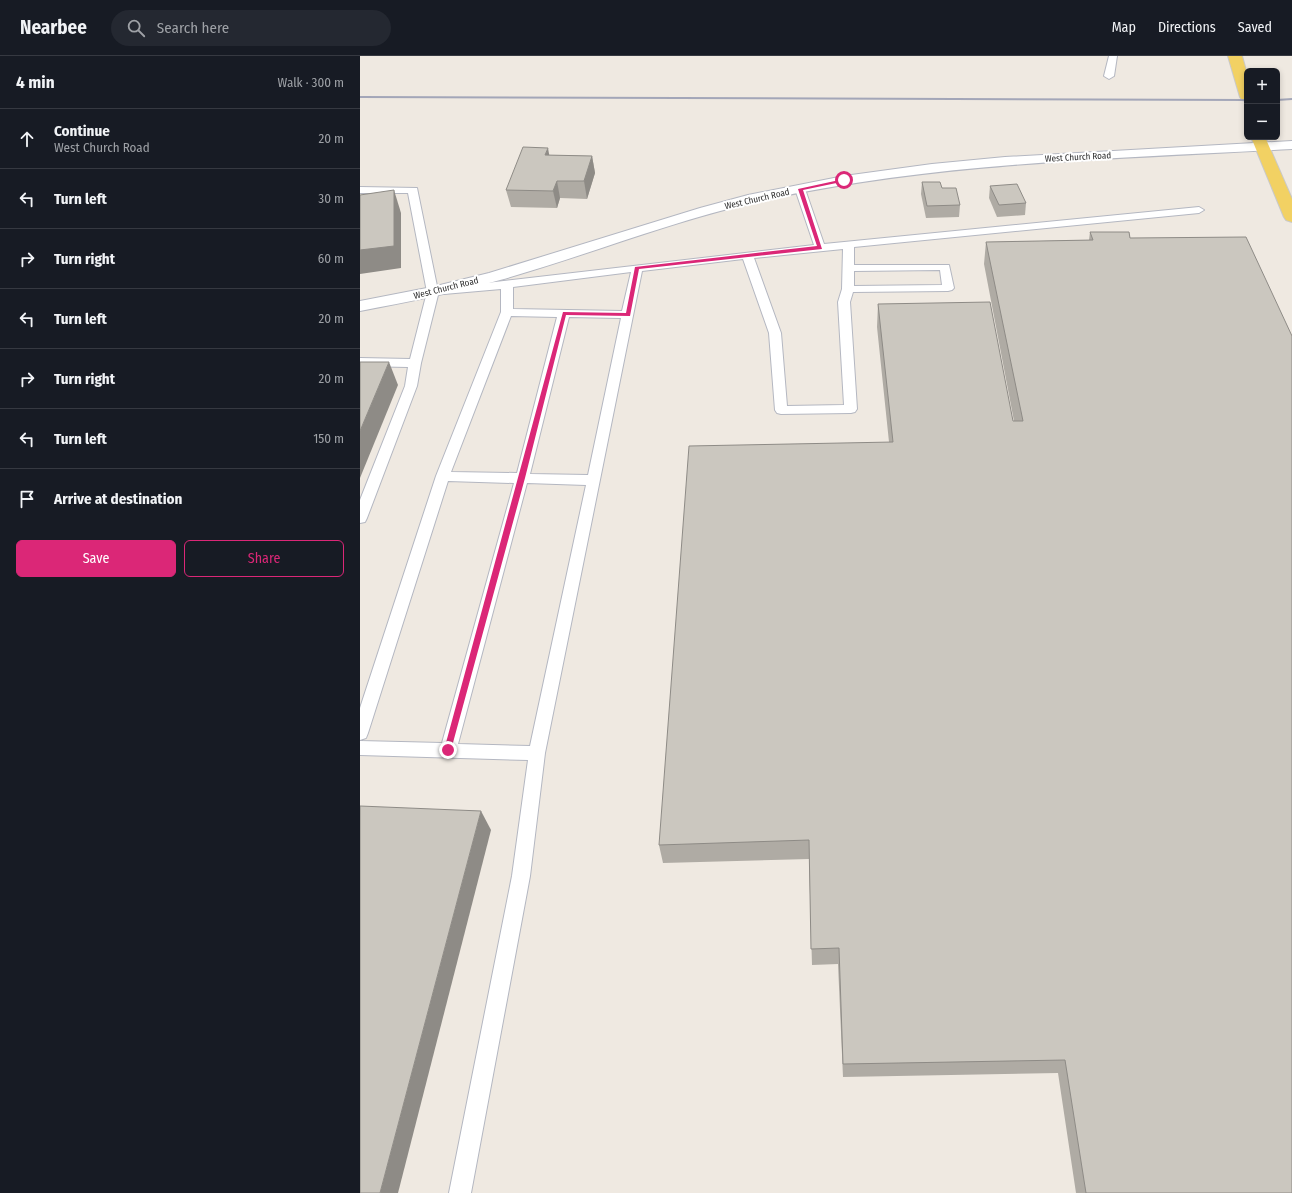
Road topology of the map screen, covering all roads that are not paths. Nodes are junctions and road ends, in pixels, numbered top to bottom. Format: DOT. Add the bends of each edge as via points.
graph roads {
  1 [pos="1113,56"];
  2 [pos="1235,56"];
  3 [pos="1109,76"];
  4 [pos="1244,87"];
  5 [pos="1260,142"];
  6 [pos="1292,145"];
  7 [pos="800,189"];
  8 [pos="360,190"];
  9 [pos="1199,210"];
  10 [pos="1292,217"];
  11 [pos="849,245"];
  12 [pos="820,248"];
  13 [pos="747,255"];
  14 [pos="637,268"];
  15 [pos="848,268"];
  16 [pos="507,286"];
  17 [pos="848,289"];
  18 [pos="433,292"];
  19 [pos="360,306"];
  20 [pos="507,312"];
  21 [pos="564,313"];
  22 [pos="628,315"];
  23 [pos="360,362"];
  24 [pos="415,363"];
  25 [pos="443,476"];
  26 [pos="522,478"];
  27 [pos="593,480"];
  28 [pos="360,518"];
  29 [pos="360,733"];
  30 [pos="360,748"];
  31 [pos="448,750"];
  32 [pos="537,753"];
  33 [pos="460,1193"];
  1 -- 3 [label="lane"];
  2 -- 4 [label="main road"];
  5 -- 6 [label="street, West Church Road"];
  5 -- 7 [label="street, West Church Road" via="939,167"];
  5 -- 10 [label="main road"];
  7 -- 12 [label="lane"];
  7 -- 18 [label="street, West Church Road" via="705,211"];
  8 -- 18 [label="lane" via="413,190"];
  9 -- 11 [label="lane"];
  11 -- 12 [label="lane"];
  11 -- 15 [label="lane"];
  12 -- 13 [label="lane"];
  13 -- 14 [label="lane"];
  13 -- 17 [label="lane" via="775,333 781,410 850,409 844,302"];
  14 -- 16 [label="lane"];
  14 -- 22 [label="lane"];
  15 -- 17 [label="lane"];
  15 -- 17 [label="lane" via="945,267 948,288"];
  16 -- 18 [label="lane"];
  16 -- 20 [label="lane"];
  18 -- 19 [label="street, West Church Road"];
  18 -- 24 [label="lane"];
  20 -- 21 [label="lane"];
  20 -- 25 [label="lane"];
  21 -- 22 [label="lane"];
  21 -- 26 [label="lane"];
  22 -- 27 [label="lane"];
  23 -- 24 [label="lane"];
  24 -- 28 [label="lane" via="411,386"];
  25 -- 26 [label="lane"];
  25 -- 29 [label="lane"];
  26 -- 27 [label="lane"];
  26 -- 31 [label="lane"];
  27 -- 32 [label="lane"];
  30 -- 31 [label="lane"];
  31 -- 32 [label="lane"];
  32 -- 33 [label="lane" via="521,876"];
}
